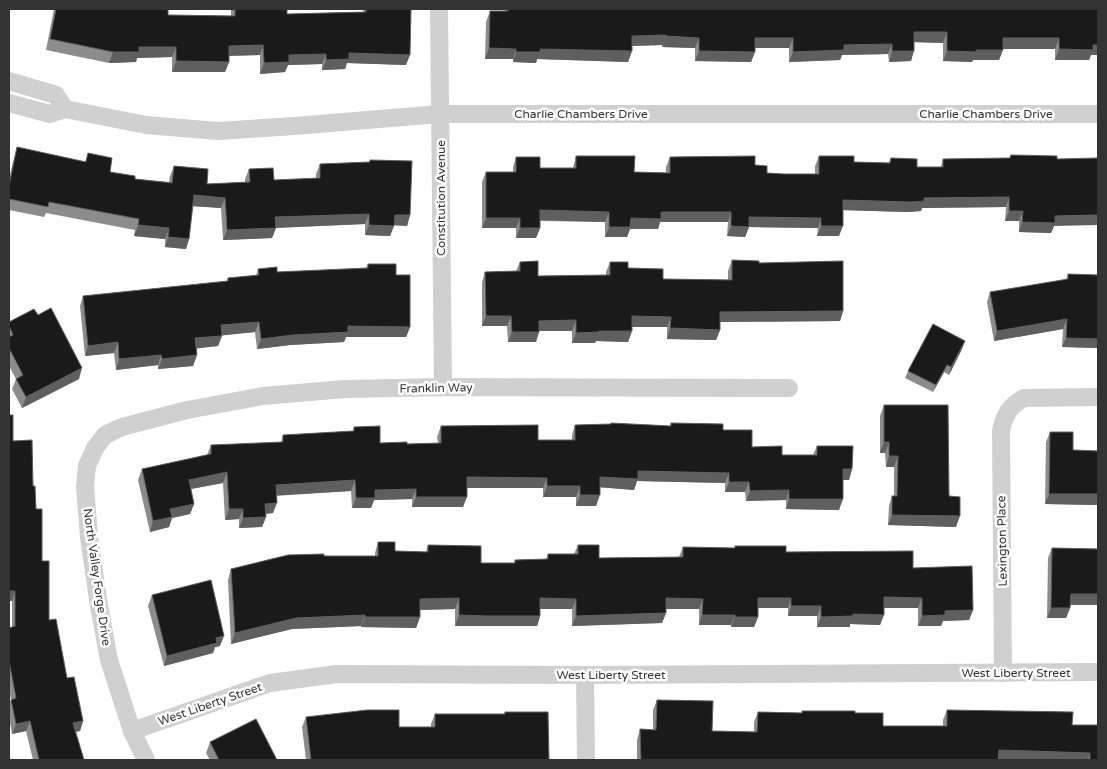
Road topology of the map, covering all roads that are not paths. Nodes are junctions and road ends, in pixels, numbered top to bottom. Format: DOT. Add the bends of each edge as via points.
graph roads {
  1 [pos="439,9"];
  2 [pos="9,81"];
  3 [pos="9,103"];
  4 [pos="65,109"];
  5 [pos="440,114"];
  6 [pos="1098,114"];
  7 [pos="443,387"];
  8 [pos="789,388"];
  9 [pos="1098,397"];
  10 [pos="94,448"];
  11 [pos="1098,672"];
  12 [pos="1003,673"];
  13 [pos="585,675"];
  14 [pos="132,731"];
  15 [pos="146,760"];
  16 [pos="586,760"];
  1 -- 5 [label="street, Constitution Avenue"];
  2 -- 4 [label="street" via="56,95"];
  3 -- 4 [label="street, Charlie Chambers Drive" via="50,114"];
  4 -- 5 [label="street, Charlie Chambers Drive" via="146,125 218,130"];
  5 -- 6 [label="street, Charlie Chambers Drive"];
  5 -- 7 [label="street, Constitution Avenue"];
  7 -- 8 [label="street, Franklin Way"];
  7 -- 10 [label="street, Franklin Way" via="345,389 263,396 122,426 106,435"];
  9 -- 12 [label="street, Lexington Place" via="1024,398 1015,403 1003,419 1000,432"];
  10 -- 14 [label="street, North Valley Forge Drive" via="87,466 85,486 99,606 110,660"];
  11 -- 12 [label="street, West Liberty Street"];
  12 -- 13 [label="street, West Liberty Street"];
  13 -- 14 [label="street, West Liberty Street" via="328,676 270,683"];
  13 -- 16 [label="street"];
  14 -- 15 [label="street, North Valley Forge Drive"];
}
